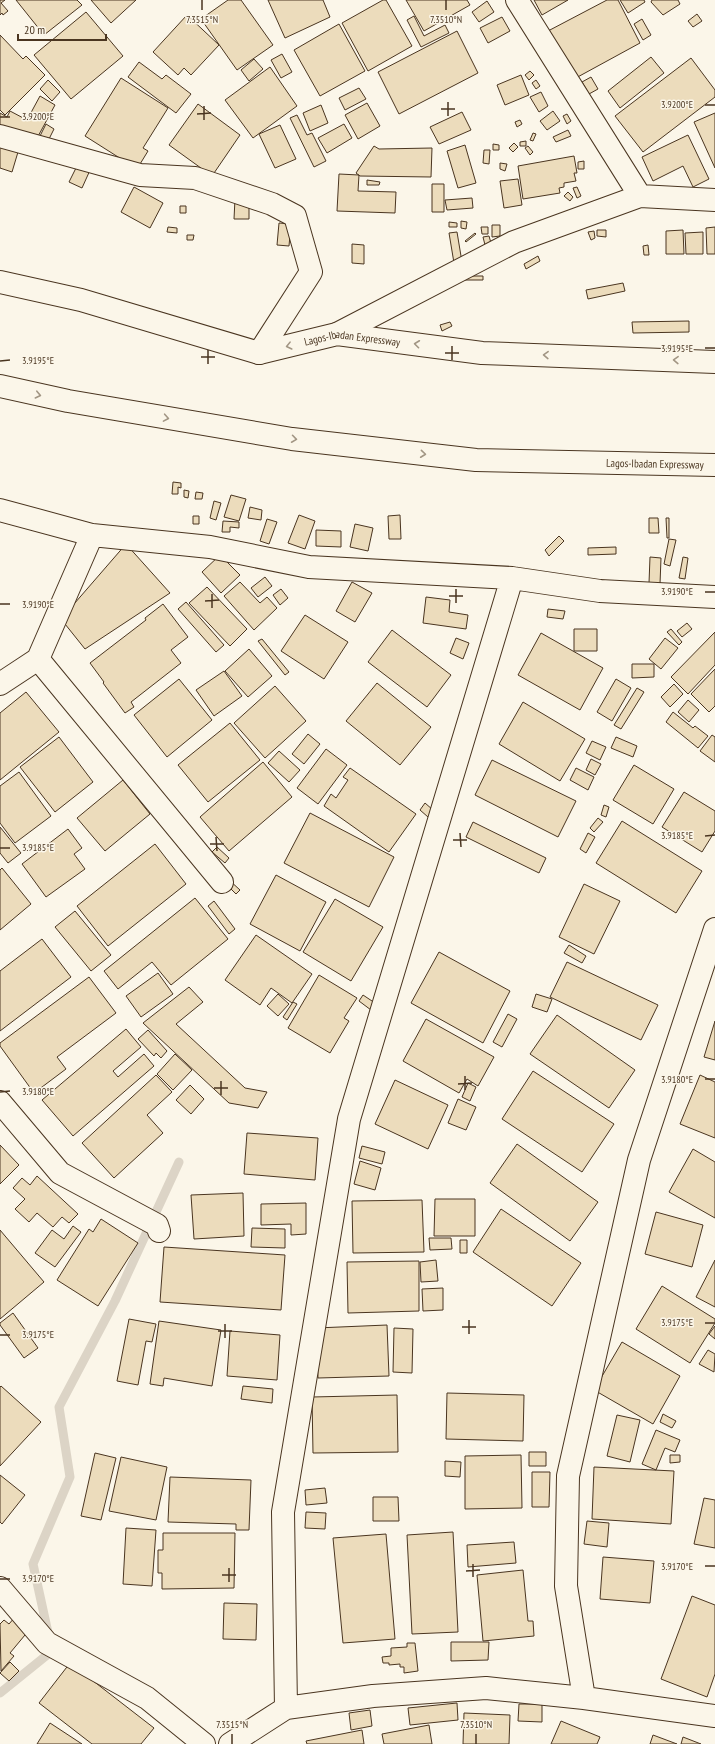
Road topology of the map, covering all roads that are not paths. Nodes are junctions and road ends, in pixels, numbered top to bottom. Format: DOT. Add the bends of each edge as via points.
graph roads {
  1 [pos="517,0"];
  2 [pos="0,136"];
  3 [pos="640,196"];
  4 [pos="715,200"];
  5 [pos="0,282"];
  6 [pos="337,334"];
  7 [pos="259,353"];
  8 [pos="715,362"];
  9 [pos="0,386"];
  10 [pos="715,465"];
  11 [pos="0,510"];
  12 [pos="92,535"];
  13 [pos="512,578"];
  14 [pos="715,597"];
  15 [pos="38,659"];
  16 [pos="0,684"];
  17 [pos="222,882"];
  18 [pos="715,929"];
  19 [pos="0,1102"];
  20 [pos="159,1230"];
  21 [pos="0,1588"];
  22 [pos="584,1698"];
  23 [pos="286,1708"];
  24 [pos="715,1716"];
  25 [pos="204,1744"];
  26 [pos="230,1744"];
  1 -- 3 [label="main road"];
  2 -- 7 [label="main road" via="140,174 195,178 272,204 295,216 312,272"];
  3 -- 4 [label="main road"];
  3 -- 6 [label="main road" via="514,242"];
  5 -- 7 [label="main road" via="81,300"];
  6 -- 7 [label="main road, Lagos-Ibadan Expressway, one-way"];
  8 -- 6 [label="main road, Lagos-Ibadan Expressway, one-way" via="482,353"];
  9 -- 10 [label="main road, Lagos-Ibadan Expressway, one-way" via="68,401 331,444 476,460"];
  11 -- 12 [label="main road"];
  12 -- 13 [label="main road" via="210,548 309,567"];
  12 -- 15 [label="main road"];
  13 -- 14 [label="main road" via="600,591"];
  13 -- 23 [label="main road" via="349,1119 283,1512"];
  15 -- 16 [label="main road"];
  15 -- 17 [label="main road"];
  18 -- 22 [label="main road" via="639,1160 568,1476 566,1586"];
  19 -- 20 [label="main road" via="60,1173 157,1225"];
  21 -- 25 [label="main road" via="47,1643 147,1698"];
  22 -- 23 [label="main road" via="486,1688 373,1696"];
  22 -- 24 [label="main road"];
  23 -- 26 [label="main road"];
}
